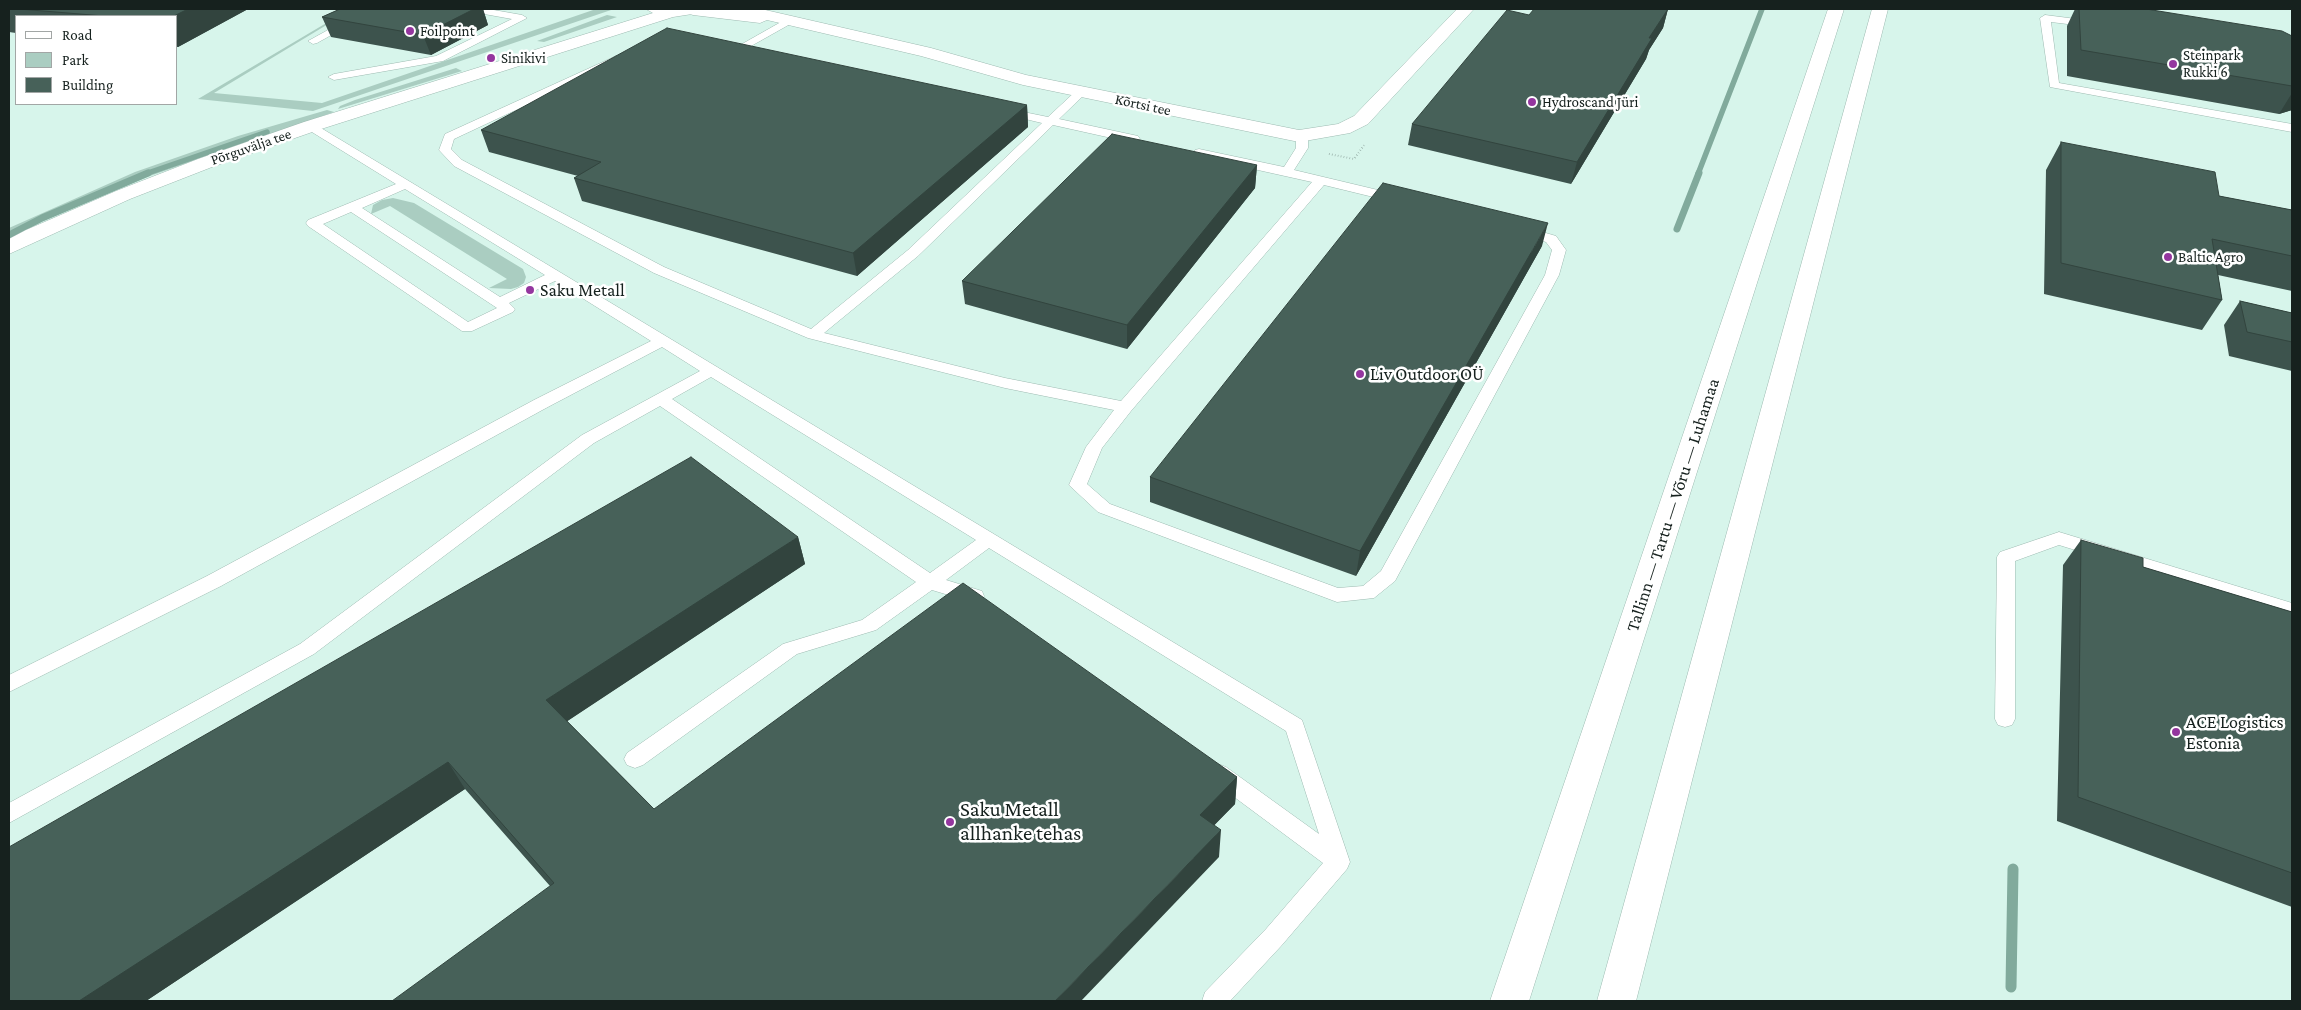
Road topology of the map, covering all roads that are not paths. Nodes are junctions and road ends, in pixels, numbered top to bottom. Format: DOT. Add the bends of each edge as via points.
graph roads {
  1 [pos="373,9"];
  2 [pos="474,9"];
  3 [pos="638,9"];
  4 [pos="741,9"];
  5 [pos="1466,9"];
  6 [pos="1836,9"];
  7 [pos="1880,9"];
  8 [pos="696,10"];
  9 [pos="662,11"];
  10 [pos="782,20"];
  11 [pos="2103,25"];
  12 [pos="313,41"];
  13 [pos="759,52"];
  14 [pos="630,54"];
  15 [pos="502,66"];
  16 [pos="334,77"];
  17 [pos="1081,92"];
  18 [pos="991,108"];
  19 [pos="1049,122"];
  20 [pos="311,126"];
  21 [pos="2292,128"];
  22 [pos="1302,135"];
  23 [pos="1144,142"];
  24 [pos="1182,150"];
  25 [pos="1287,172"];
  26 [pos="1321,180"];
  27 [pos="406,184"];
  28 [pos="1417,204"];
  29 [pos="352,207"];
  30 [pos="1503,226"];
  31 [pos="9,248"];
  32 [pos="557,275"];
  33 [pos="499,303"];
  34 [pos="813,335"];
  35 [pos="662,341"];
  36 [pos="711,371"];
  37 [pos="661,399"];
  38 [pos="1125,407"];
  39 [pos="990,539"];
  40 [pos="930,582"];
  41 [pos="995,610"];
  42 [pos="2292,610"];
  43 [pos="9,684"];
  44 [pos="2005,718"];
  45 [pos="635,759"];
  46 [pos="1203,762"];
  47 [pos="9,814"];
  48 [pos="1339,862"];
  49 [pos="1214,1001"];
  50 [pos="1509,1001"];
  51 [pos="1616,1001"];
  1 -- 12 [label="lane"];
  2 -- 16 [label="lane" via="522,18 439,59"];
  3 -- 15 [label="main road, Põrguvälja tee" via="590,32"];
  4 -- 10 [label="main road, Kõrtsi tee"];
  5 -- 22 [label="main road, Kõrtsi tee" via="1361,120 1343,129"];
  6 -- 50 [label="main road, Tallinn — Tartu — Võru — Luhamaa"];
  7 -- 51 [label="main road"];
  8 -- 9 [label="main road, Põrguvälja tee"];
  8 -- 10 [label="main road, Kõrtsi tee"];
  9 -- 15 [label="main road, Põrguvälja tee" via="592,39"];
  10 -- 13 [label="lane" via="735,47"];
  10 -- 17 [label="main road, Kõrtsi tee"];
  11 -- 21 [label="lane" via="2045,18 2054,85"];
  14 -- 34 [label="lane" via="449,137 444,150 458,163 659,270"];
  15 -- 20 [label="main road, Põrguvälja tee"];
  17 -- 19 [label="lane"];
  17 -- 22 [label="main road, Kõrtsi tee"];
  18 -- 19 [label="lane"];
  19 -- 23 [label="lane"];
  19 -- 34 [label="lane" via="913,253"];
  20 -- 27 [label="lane"];
  20 -- 31 [label="main road, Põrguvälja tee" via="123,195 32,234"];
  22 -- 25 [label="lane" via="1302,148"];
  24 -- 25 [label="lane"];
  25 -- 26 [label="lane"];
  26 -- 28 [label="lane"];
  26 -- 38 [label="lane"];
  27 -- 29 [label="lane"];
  27 -- 32 [label="lane"];
  29 -- 33 [label="lane"];
  29 -- 33 [label="lane" via="313,223 468,328 508,309"];
  30 -- 38 [label="lane" via="1551,239 1559,250 1552,275 1388,576 1367,593 1337,595 1104,508 1078,484 1094,447"];
  32 -- 33 [label="lane"];
  32 -- 35 [label="lane"];
  34 -- 38 [label="lane" via="1005,383"];
  35 -- 36 [label="lane"];
  35 -- 43 [label="lane" via="214,581"];
  36 -- 37 [label="lane"];
  36 -- 39 [label="lane"];
  37 -- 40 [label="lane"];
  37 -- 47 [label="lane" via="588,439 307,649"];
  39 -- 40 [label="lane"];
  39 -- 48 [label="lane" via="1295,726"];
  40 -- 41 [label="lane" via="979,598"];
  40 -- 45 [label="lane" via="869,625 790,649"];
  42 -- 44 [label="lane" via="2059,538 2006,557"];
  46 -- 48 [label="lane"];
  48 -- 49 [label="lane"];
}
